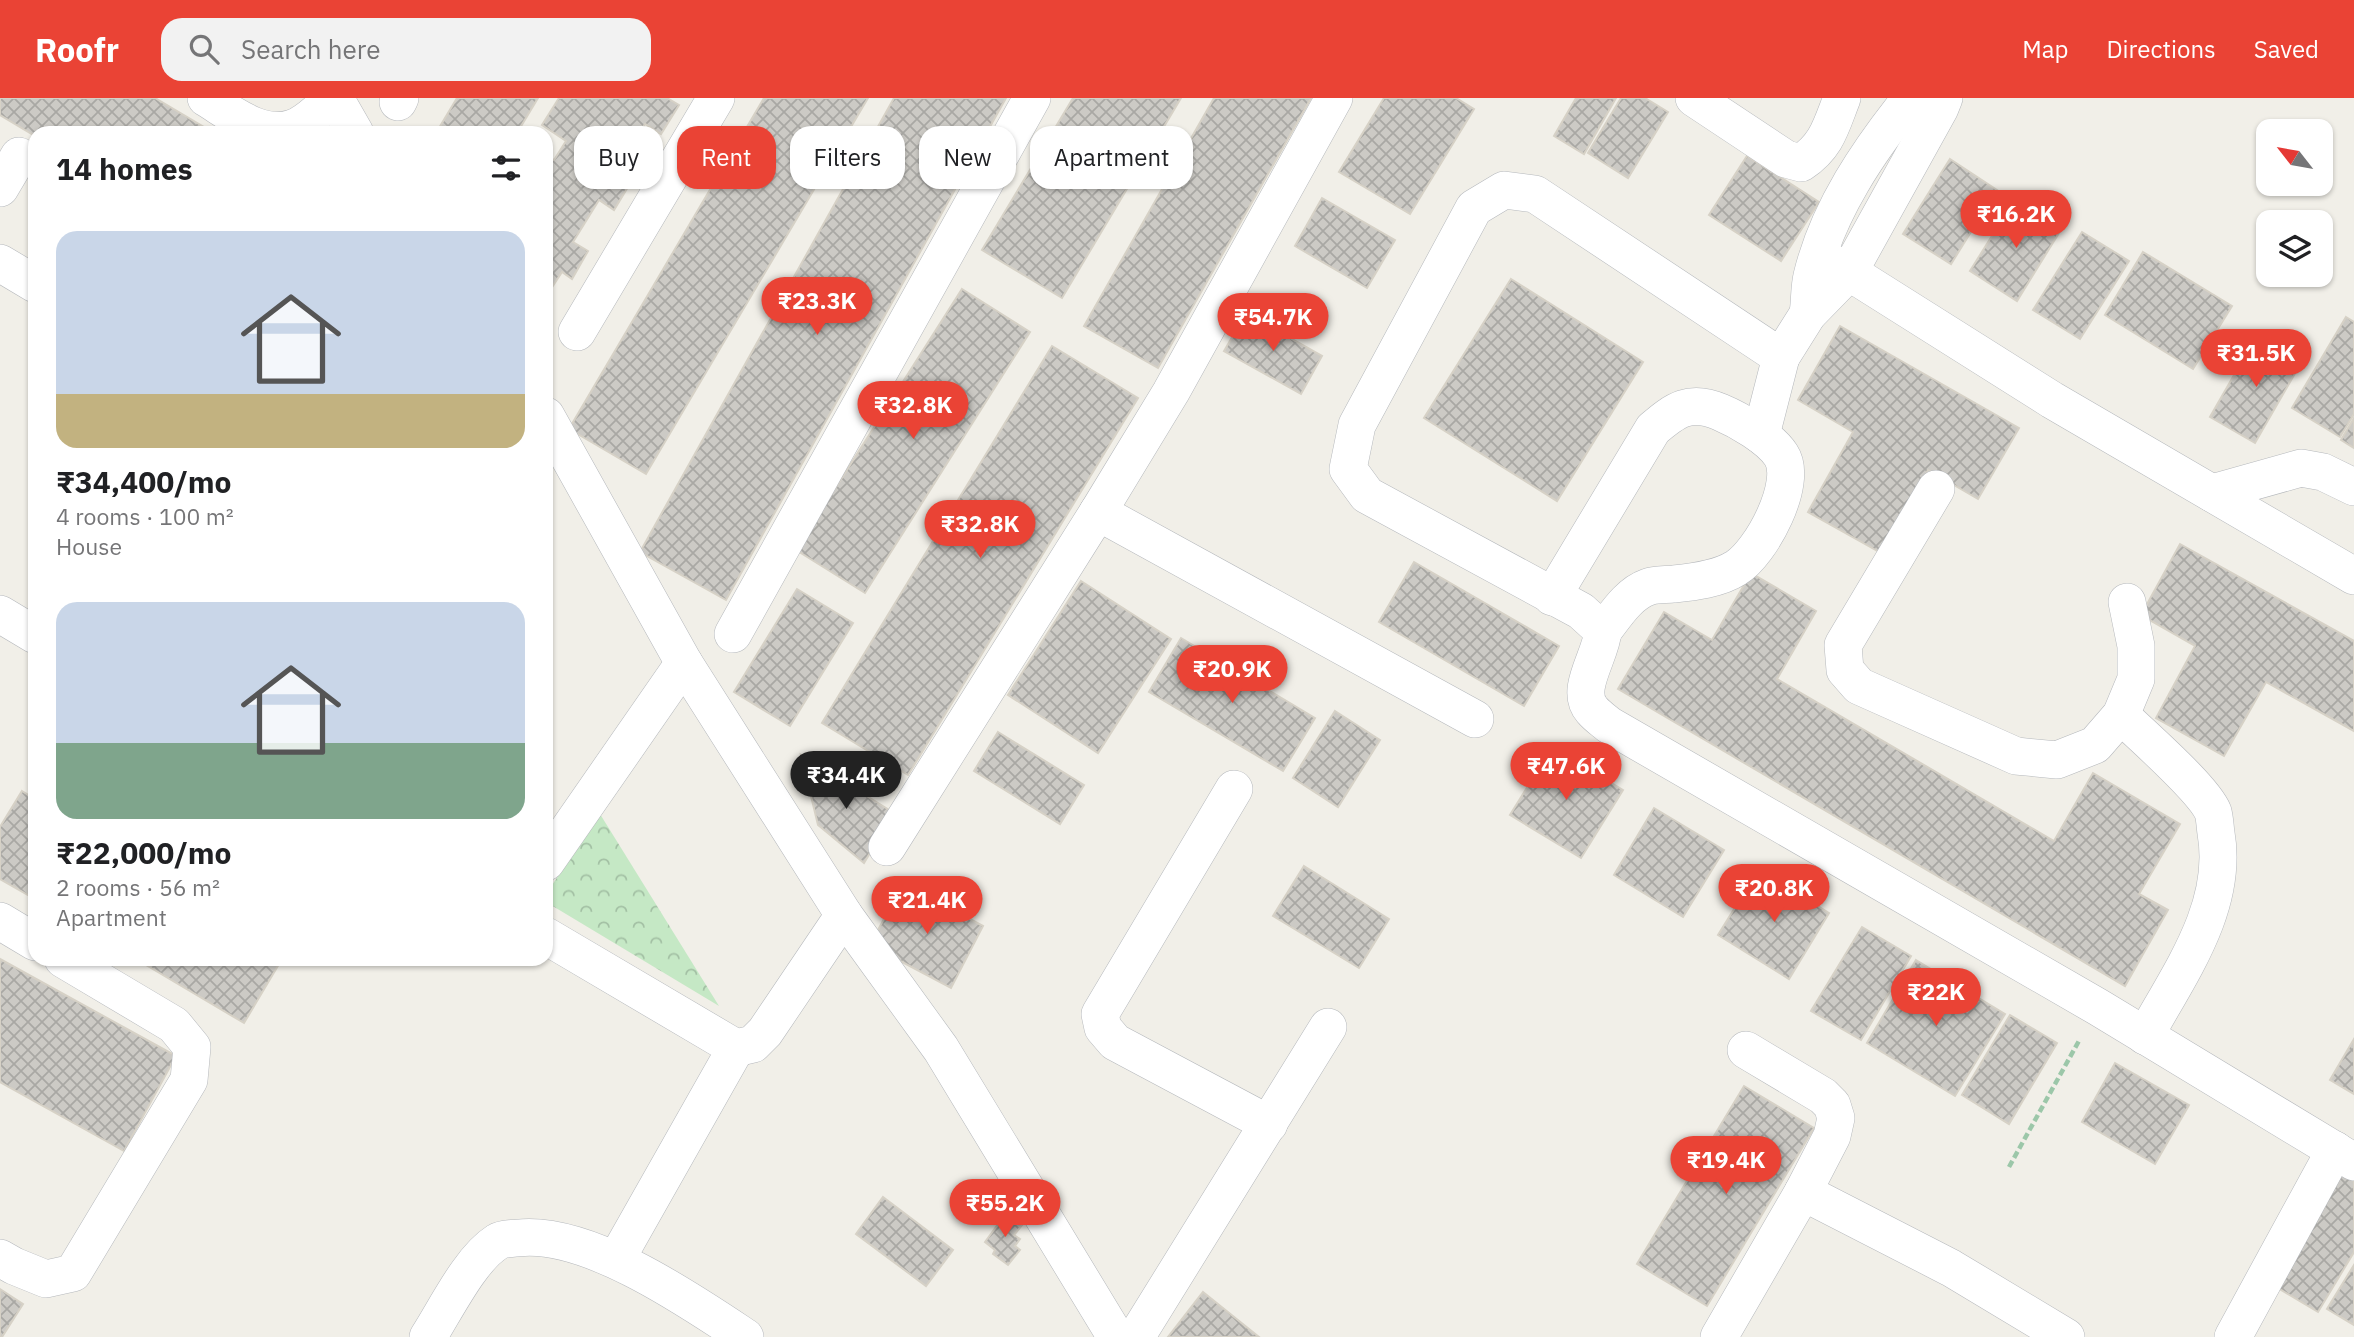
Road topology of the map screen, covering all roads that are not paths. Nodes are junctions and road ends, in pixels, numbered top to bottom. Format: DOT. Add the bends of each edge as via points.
graph roads {
  1 [pos="206,98"];
  2 [pos="334,98"];
  3 [pos="716,98"];
  4 [pos="1032,98"];
  5 [pos="1334,98"];
  6 [pos="1694,98"];
  7 [pos="1842,98"];
  8 [pos="1911,98"];
  9 [pos="1944,98"];
  10 [pos="255,126"];
  11 [pos="297,126"];
  12 [pos="351,126"];
  13 [pos="19,156"];
  14 [pos="0,188"];
  15 [pos="0,263"];
  16 [pos="1834,263"];
  17 [pos="28,280"];
  18 [pos="577,332"];
  19 [pos="1781,357"];
  20 [pos="553,429"];
  21 [pos="1761,435"];
  22 [pos="2354,486"];
  23 [pos="1936,489"];
  24 [pos="2212,493"];
  25 [pos="1098,512"];
  26 [pos="2354,576"];
  27 [pos="1552,597"];
  28 [pos="2127,602"];
  29 [pos="1603,631"];
  30 [pos="733,634"];
  31 [pos="684,663"];
  32 [pos="2121,715"];
  33 [pos="1475,719"];
  34 [pos="1234,789"];
  35 [pos="887,847"];
  36 [pos="553,852"];
  37 [pos="844,915"];
  38 [pos="0,921"];
  39 [pos="28,938"];
  40 [pos="553,940"];
  41 [pos="75,966"];
  42 [pos="1328,1027"];
  43 [pos="2145,1036"];
  44 [pos="736,1048"];
  45 [pos="1746,1049"];
  46 [pos="1269,1124"];
  47 [pos="2344,1156"];
  48 [pos="1803,1192"];
  49 [pos="0,1258"];
  50 [pos="616,1260"];
  51 [pos="428,1337"];
  52 [pos="745,1337"];
  53 [pos="1116,1337"];
  54 [pos="1136,1337"];
  55 [pos="1719,1337"];
  56 [pos="2066,1337"];
  57 [pos="2233,1337"];
  1 -- 10 [label="street"];
  2 -- 11 [label="street"];
  2 -- 12 [label="street"];
  3 -- 18 [label="street"];
  4 -- 30 [label="street"];
  5 -- 25 [label="street" via="1171,392"];
  6 -- 7 [label="street" via="1786,159 1801,163 1826,138"];
  8 -- 16 [label="street" via="1852,180 1825,235"];
  9 -- 16 [label="street"];
  13 -- 14 [label="street"];
  15 -- 17 [label="street"];
  16 -- 19 [label="street"];
  16 -- 24 [label="street" via="2052,400"];
  19 -- 21 [label="street"];
  19 -- 27 [label="street" via="1535,194 1504,190 1474,208 1357,425 1348,468 1367,495"];
  20 -- 31 [label="street"];
  21 -- 27 [label="street" via="1699,406 1675,411 1653,429"];
  21 -- 29 [label="street" via="1783,456 1786,484 1771,522 1746,561 1734,570 1703,579 1649,586 1635,593"];
  22 -- 24 [label="street" via="2301,468"];
  23 -- 32 [label="street" via="1843,645 1845,670 1859,686 2016,756 2057,760 2095,745"];
  24 -- 26 [label="street"];
  25 -- 33 [label="street"];
  25 -- 35 [label="street"];
  27 -- 29 [label="street" via="1581,611"];
  28 -- 32 [label="street" via="2136,646 2136,679"];
  29 -- 43 [label="street" via="1585,687 1590,708 1609,725"];
  31 -- 36 [label="street"];
  31 -- 37 [label="street"];
  32 -- 43 [label="street" via="2193,785 2213,811 2219,849 2214,900 2195,946"];
  34 -- 46 [label="street" via="1100,1014 1103,1028 1115,1042"];
  37 -- 44 [label="street" via="765,1032 753,1044"];
  37 -- 53 [label="street" via="941,1049"];
  38 -- 39 [label="street"];
  40 -- 44 [label="street"];
  41 -- 49 [label="street" via="174,1025 192,1047 189,1080 74,1273 46,1279"];
  42 -- 46 [label="street"];
  43 -- 47 [label="street"];
  44 -- 50 [label="street"];
  45 -- 48 [label="street" via="1832,1105 1836,1118 1832,1136"];
  46 -- 54 [label="street"];
  47 -- 57 [label="street"];
  48 -- 55 [label="street"];
  48 -- 56 [label="street" via="1951,1268"];
  50 -- 51 [label="street" via="567,1241 536,1236 500,1240 481,1254"];
  50 -- 52 [label="street"];
}
